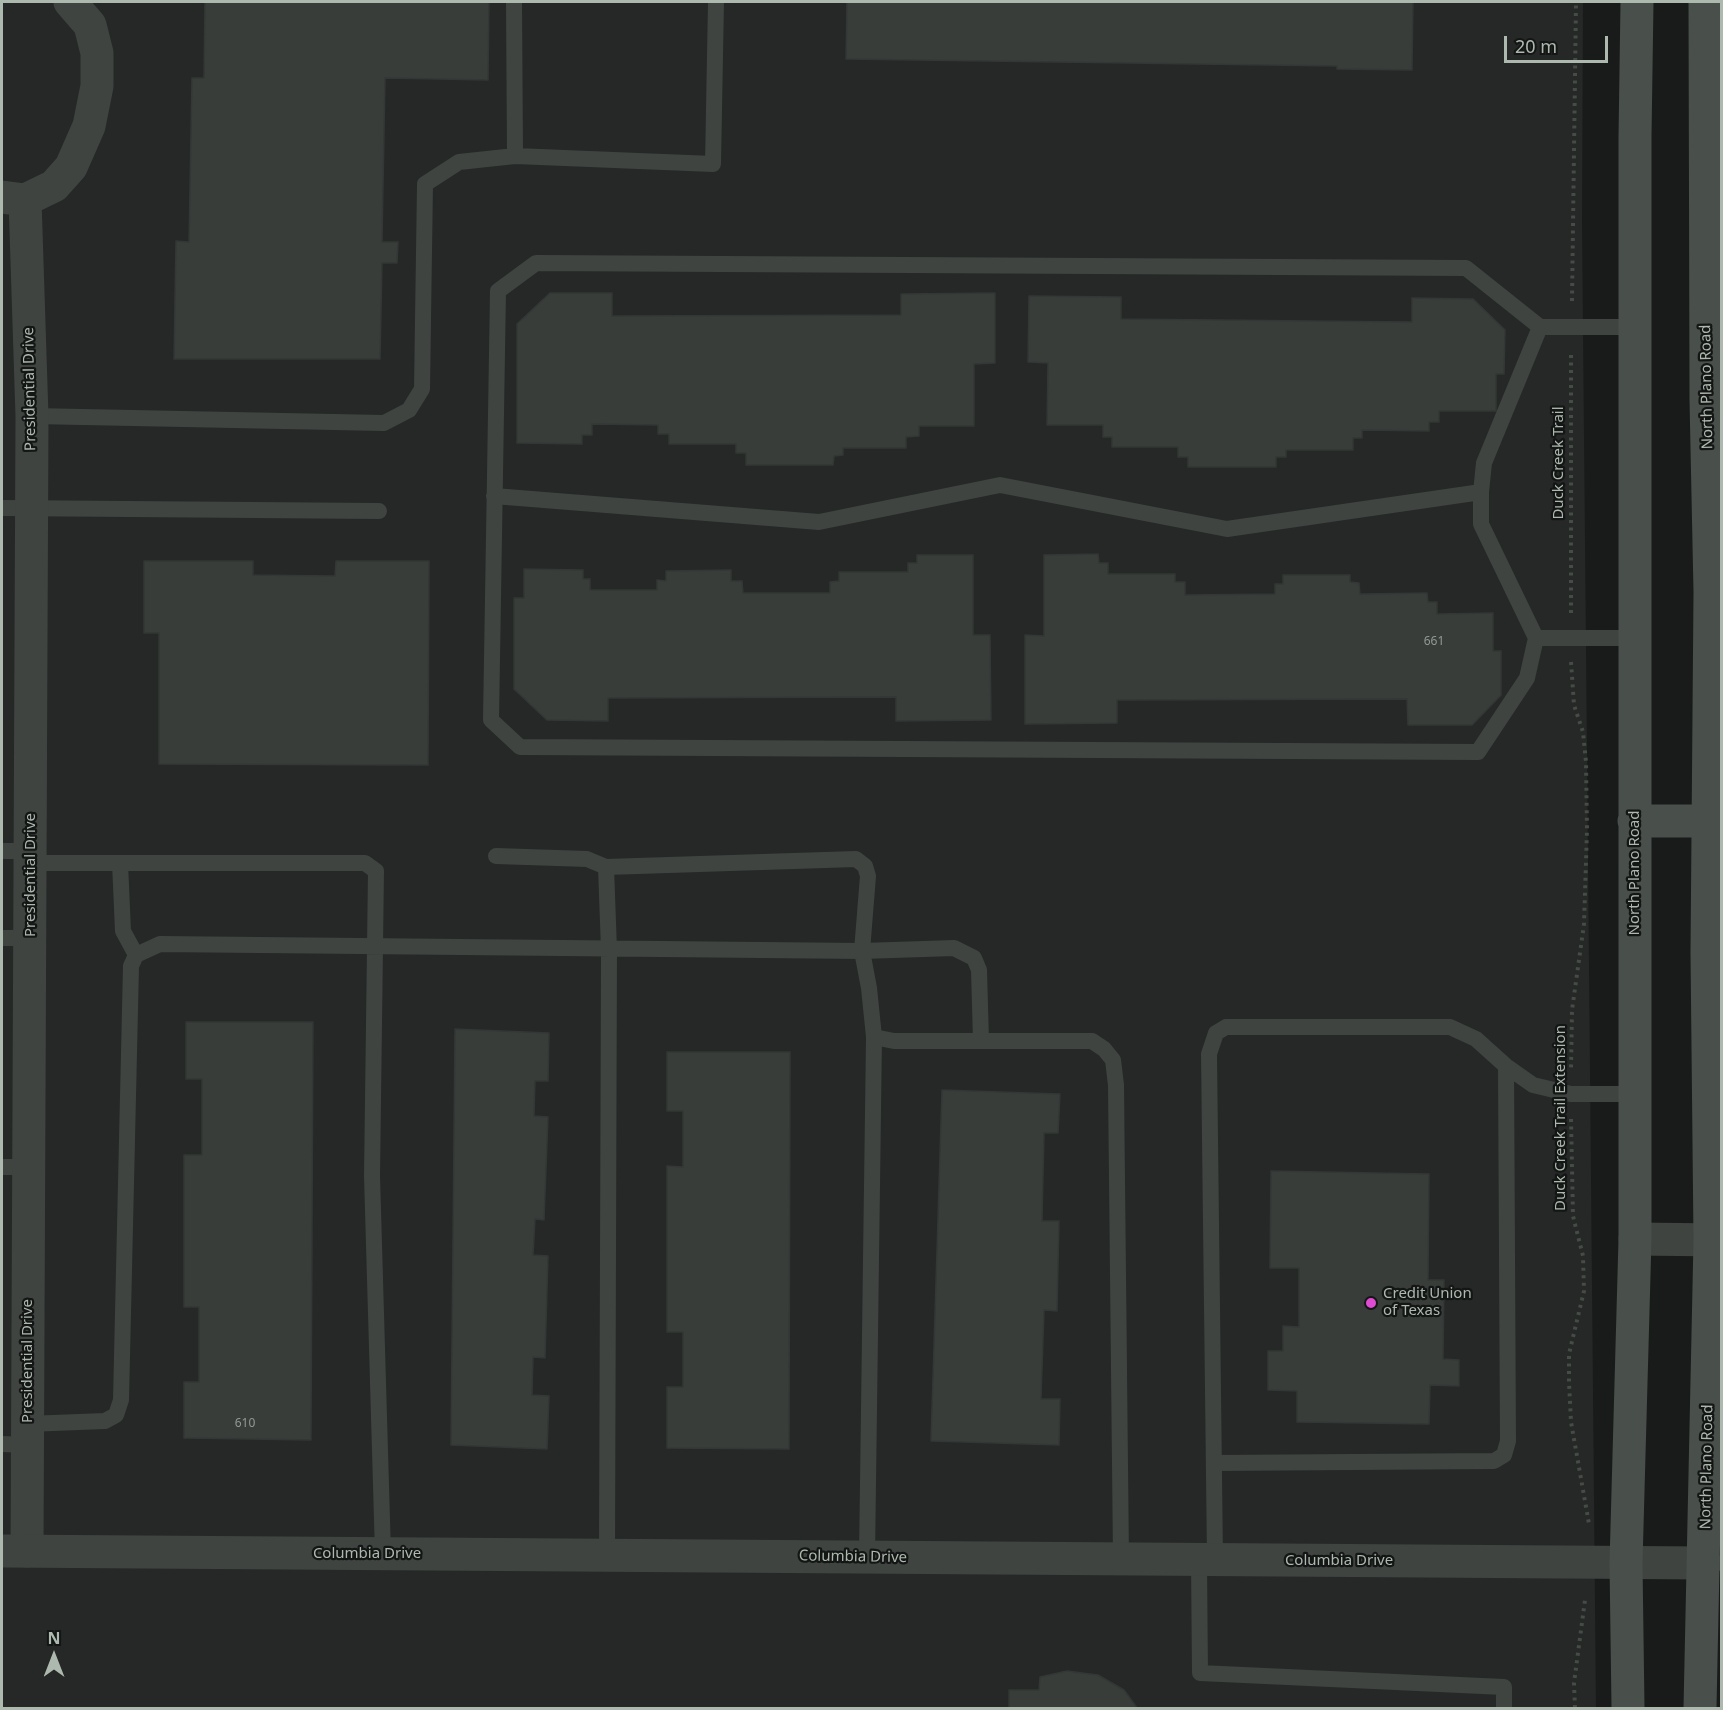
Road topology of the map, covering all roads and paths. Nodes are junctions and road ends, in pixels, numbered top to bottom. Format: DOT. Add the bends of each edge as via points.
graph roads {
  1 [pos="70,2"];
  2 [pos="514,2"];
  3 [pos="716,2"];
  4 [pos="1576,2"];
  5 [pos="1637,2"];
  6 [pos="1705,2"];
  7 [pos="1713,132"];
  8 [pos="515,156"];
  9 [pos="13,198"];
  10 [pos="1540,327"];
  11 [pos="1571,327"];
  12 [pos="1635,327"];
  13 [pos="32,416"];
  14 [pos="1481,492"];
  15 [pos="494,496"];
  16 [pos="17,509"];
  17 [pos="379,511"];
  18 [pos="1716,592"];
  19 [pos="1536,638"];
  20 [pos="1571,638"];
  21 [pos="1636,638"];
  22 [pos="1713,811"];
  23 [pos="1634,821"];
  24 [pos="21,855"];
  25 [pos="496,856"];
  26 [pos="120,863"];
  27 [pos="606,867"];
  28 [pos="1584,924"];
  29 [pos="16,938"];
  30 [pos="376,947"];
  31 [pos="609,950"];
  32 [pos="862,951"];
  33 [pos="136,955"];
  34 [pos="1715,992"];
  35 [pos="874,1037"];
  36 [pos="981,1041"];
  37 [pos="1506,1066"];
  38 [pos="1571,1094"];
  39 [pos="1635,1094"];
  40 [pos="15,1167"];
  41 [pos="1635,1239"];
  42 [pos="1716,1240"];
  43 [pos="19,1438"];
  44 [pos="1214,1463"];
  45 [pos="1589,1524"];
  46 [pos="14,1551"];
  47 [pos="382,1554"];
  48 [pos="607,1556"];
  49 [pos="867,1557"];
  50 [pos="1121,1559"];
  51 [pos="1207,1560"];
  52 [pos="1626,1563"];
  53 [pos="1705,1563"];
  54 [pos="1585,1600"];
  55 [pos="1504,1708"];
  56 [pos="1575,1708"];
  57 [pos="1628,1708"];
  58 [pos="1700,1708"];
  1 -- 9 [label="street, Presidential Drive" via="90,25 97,53 97,86 89,126 71,167 54,186"];
  2 -- 8 [label="lane"];
  3 -- 8 [label="lane" via="713,164"];
  4 -- 11 [label="path, Duck Creek Trail"];
  5 -- 12 [label="main road, North Plano Road"];
  6 -- 7 [label="main road, North Plano Road"];
  7 -- 18 [label="main road, North Plano Road"];
  8 -- 13 [label="lane" via="459,162 425,184 422,389 409,410 384,423"];
  9 -- 13 [label="street, Presidential Drive"];
  10 -- 11 [label="lane"];
  10 -- 14 [label="lane" via="1484,464"];
  10 -- 15 [label="lane" via="1466,268 536,264 498,291"];
  11 -- 12 [label="lane"];
  11 -- 20 [label="path, Duck Creek Trail"];
  12 -- 21 [label="main road, North Plano Road"];
  13 -- 16 [label="street, Presidential Drive"];
  14 -- 15 [label="lane" via="1227,529 1000,485 819,522"];
  14 -- 19 [label="lane" via="1481,524"];
  15 -- 19 [label="lane" via="490,720 520,747 1478,752 1527,678"];
  16 -- 17 [label="lane"];
  16 -- 24 [label="street, Presidential Drive"];
  18 -- 22 [label="main road, North Plano Road"];
  19 -- 20 [label="lane"];
  20 -- 21 [label="lane"];
  20 -- 28 [label="path, Duck Creek Trail" via="1574,705 1583,732 1586,762"];
  21 -- 23 [label="main road, North Plano Road"];
  22 -- 23 [label="main road"];
  22 -- 34 [label="main road, North Plano Road"];
  23 -- 39 [label="main road, North Plano Road"];
  24 -- 26 [label="lane"];
  24 -- 29 [label="street, Presidential Drive"];
  25 -- 27 [label="lane" via="587,859"];
  26 -- 30 [label="lane" via="365,863 376,871"];
  26 -- 33 [label="lane" via="123,931"];
  27 -- 31 [label="lane"];
  27 -- 32 [label="lane" via="856,859 866,866 868,876"];
  28 -- 38 [label="path, Duck Creek Trail Extension" via="1572,1010"];
  29 -- 40 [label="street, Presidential Drive"];
  30 -- 31 [label="lane"];
  30 -- 33 [label="lane" via="160,944"];
  30 -- 47 [label="lane" via="372,1176"];
  31 -- 32 [label="lane"];
  31 -- 48 [label="lane"];
  32 -- 35 [label="lane"];
  32 -- 36 [label="lane" via="954,948 974,958 979,970"];
  33 -- 43 [label="lane" via="131,966 121,1400 116,1416 105,1421"];
  34 -- 42 [label="main road, North Plano Road"];
  35 -- 36 [label="lane" via="894,1041"];
  35 -- 49 [label="lane"];
  36 -- 50 [label="lane" via="1092,1041 1113,1060"];
  37 -- 38 [label="lane" via="1533,1085"];
  37 -- 44 [label="lane" via="1508,1441 1504,1455 1494,1461"];
  37 -- 44 [label="lane" via="1476,1039 1450,1026 1226,1026 1216,1033 1209,1054"];
  38 -- 39 [label="lane"];
  38 -- 45 [label="path, Duck Creek Trail Extension" via="1573,1216 1583,1256 1584,1291 1569,1354 1569,1382 1571,1422"];
  39 -- 41 [label="main road, North Plano Road"];
  40 -- 43 [label="street, Presidential Drive"];
  41 -- 42 [label="street"];
  41 -- 52 [label="main road, North Plano Road"];
  42 -- 53 [label="main road, North Plano Road"];
  43 -- 46 [label="street, Presidential Drive"];
  44 -- 51 [label="lane"];
  46 -- 47 [label="street, Columbia Drive"];
  47 -- 48 [label="street, Columbia Drive"];
  48 -- 49 [label="street, Columbia Drive"];
  49 -- 50 [label="street, Columbia Drive"];
  50 -- 51 [label="street, Columbia Drive"];
  51 -- 52 [label="street, Columbia Drive"];
  51 -- 55 [label="lane" via="1200,1673 1504,1687"];
  52 -- 53 [label="street, Columbia Drive"];
  52 -- 57 [label="main road, North Plano Road"];
  53 -- 58 [label="main road, North Plano Road"];
  54 -- 56 [label="path" via="1574,1683"];
}
